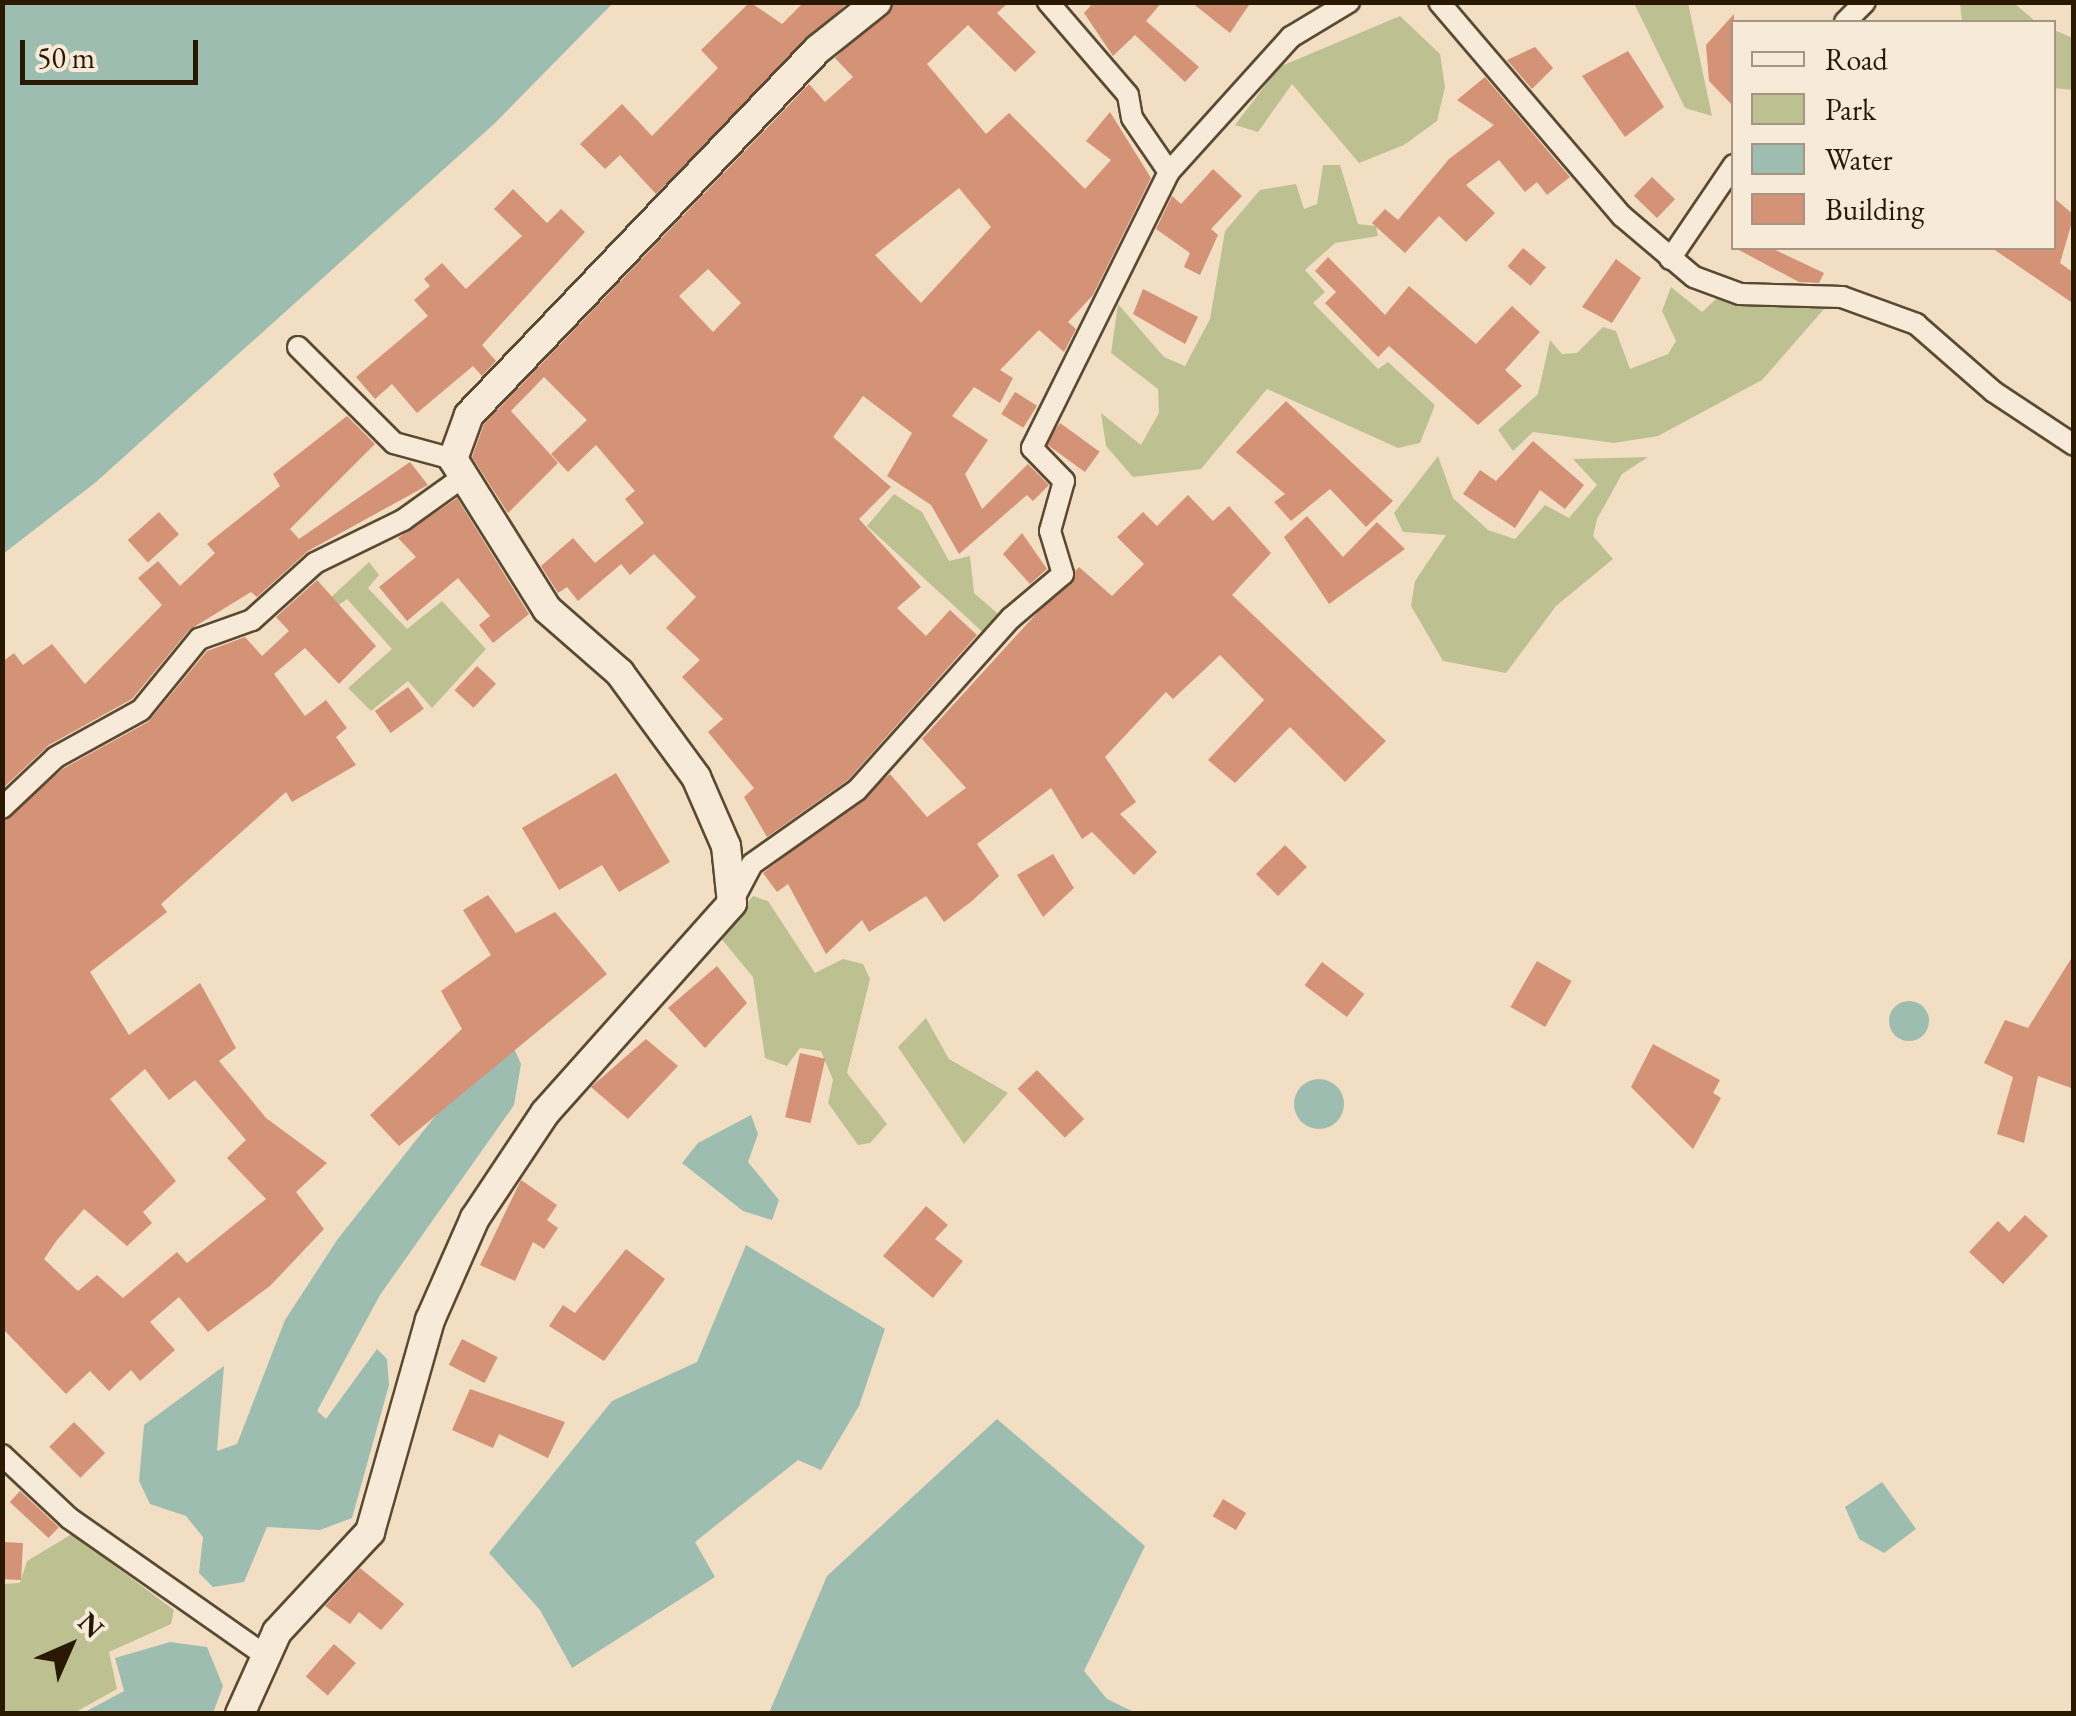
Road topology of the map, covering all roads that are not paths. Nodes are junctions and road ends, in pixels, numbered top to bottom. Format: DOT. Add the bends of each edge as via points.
graph roads {
  1 [pos="877,2"];
  2 [pos="1048,2"];
  3 [pos="1349,2"];
  4 [pos="1439,2"];
  5 [pos="1865,2"];
  6 [pos="1847,20"];
  7 [pos="1731,169"];
  8 [pos="1169,172"];
  9 [pos="1670,259"];
  10 [pos="298,347"];
  11 [pos="2074,445"];
  12 [pos="458,468"];
  13 [pos="2,808"];
  14 [pos="732,903"];
  15 [pos="2,1454"];
  16 [pos="263,1654"];
  17 [pos="240,1714"];
  1 -- 12 [label="street" via="818,48 468,415"];
  2 -- 8 [label="street" via="1128,95 1132,118"];
  3 -- 8 [label="street" via="1291,37"];
  4 -- 9 [label="street"];
  5 -- 6 [label="street"];
  7 -- 9 [label="street"];
  8 -- 14 [label="street" via="1032,448 1064,481 1050,531 1062,574 1011,618 857,790 752,864"];
  9 -- 11 [label="street" via="1718,289 1842,297 1916,324 1994,392"];
  10 -- 12 [label="street" via="394,443"];
  12 -- 13 [label="street" via="338,558 315,563 252,620 199,639 141,710 56,757"];
  12 -- 14 [label="street" via="546,609 620,673 696,777 726,846"];
  14 -- 16 [label="street" via="545,1113 475,1218 430,1320 370,1532"];
  15 -- 16 [label="street" via="69,1518"];
  16 -- 17 [label="street"];
}
